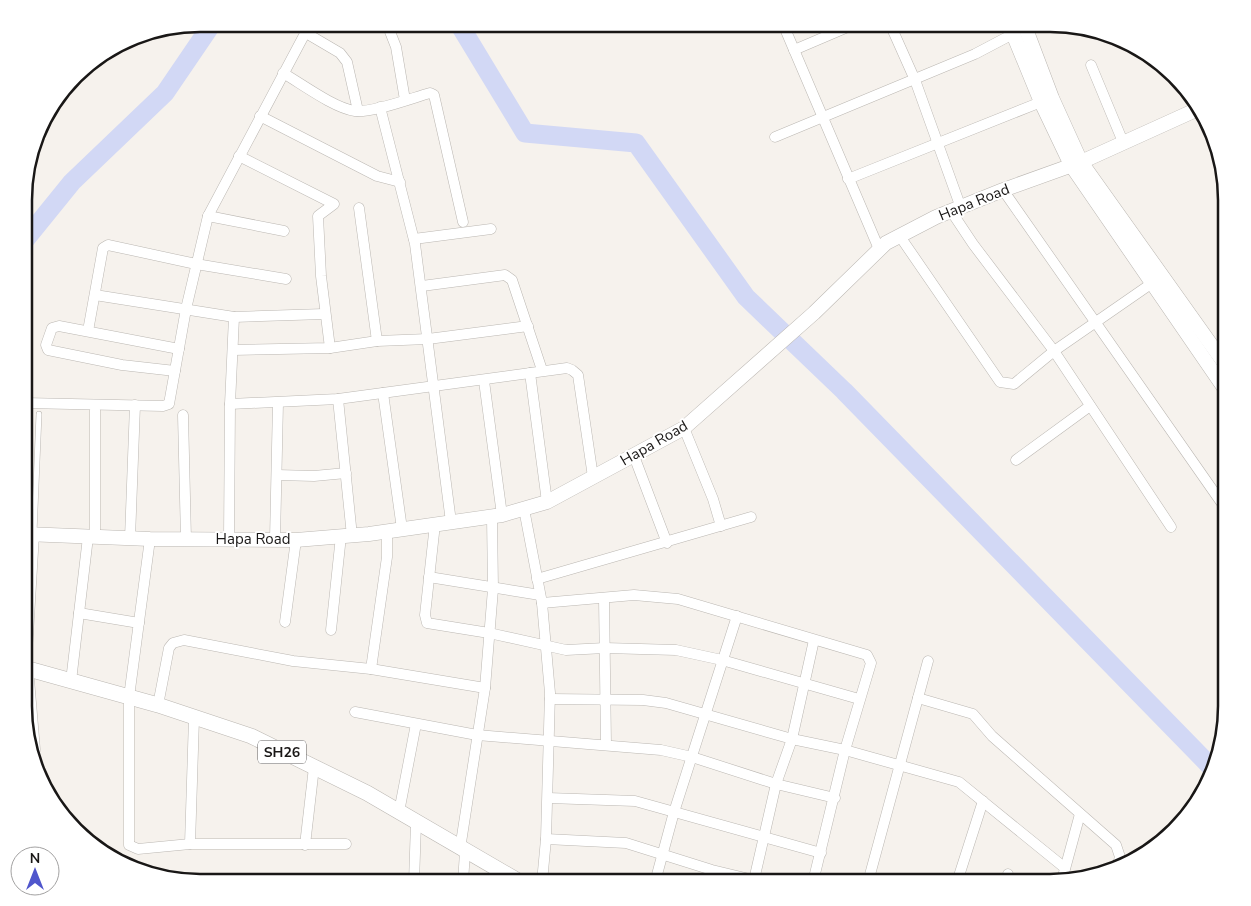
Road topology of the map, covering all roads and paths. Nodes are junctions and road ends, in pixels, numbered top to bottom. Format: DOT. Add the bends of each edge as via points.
graph roads {
  1 [pos="306,32"];
  2 [pos="314,32"];
  3 [pos="390,32"];
  4 [pos="787,33"];
  5 [pos="835,33"];
  6 [pos="894,33"];
  7 [pos="1003,33"];
  8 [pos="1015,33"];
  9 [pos="1016,33"];
  10 [pos="794,50"];
  11 [pos="1090,66"];
  12 [pos="283,73"];
  13 [pos="915,80"];
  14 [pos="405,100"];
  15 [pos="1042,102"];
  16 [pos="380,107"];
  17 [pos="358,111"];
  18 [pos="1192,111"];
  19 [pos="260,116"];
  20 [pos="822,117"];
  21 [pos="775,137"];
  22 [pos="1123,142"];
  23 [pos="939,144"];
  24 [pos="239,156"];
  25 [pos="1076,164"];
  26 [pos="848,179"];
  27 [pos="400,182"];
  28 [pos="1003,190"];
  29 [pos="359,208"];
  30 [pos="956,209"];
  31 [pos="208,216"];
  32 [pos="463,222"];
  33 [pos="491,229"];
  34 [pos="284,231"];
  35 [pos="899,236"];
  36 [pos="414,240"];
  37 [pos="879,249"];
  38 [pos="196,264"];
  39 [pos="286,279"];
  40 [pos="1158,279"];
  41 [pos="422,286"];
  42 [pos="95,294"];
  43 [pos="186,309"];
  44 [pos="324,314"];
  45 [pos="234,318"];
  46 [pos="1096,322"];
  47 [pos="528,326"];
  48 [pos="88,331"];
  49 [pos="428,339"];
  50 [pos="377,341"];
  51 [pos="330,348"];
  52 [pos="179,349"];
  53 [pos="233,350"];
  54 [pos="1054,351"];
  55 [pos="1218,356"];
  56 [pos="542,370"];
  57 [pos="175,371"];
  58 [pos="530,373"];
  59 [pos="1218,377"];
  60 [pos="484,381"];
  61 [pos="433,385"];
  62 [pos="384,393"];
  63 [pos="338,399"];
  64 [pos="278,402"];
  65 [pos="32,403"];
  66 [pos="230,404"];
  67 [pos="136,405"];
  68 [pos="1090,406"];
  69 [pos="95,410"];
  70 [pos="40,414"];
  71 [pos="183,415"];
  72 [pos="684,428"];
  73 [pos="634,456"];
  74 [pos="1016,460"];
  75 [pos="346,473"];
  76 [pos="277,475"];
  77 [pos="593,477"];
  78 [pos="33,495"];
  79 [pos="1218,498"];
  80 [pos="547,502"];
  81 [pos="524,510"];
  82 [pos="497,516"];
  83 [pos="751,517"];
  84 [pos="451,522"];
  85 [pos="436,524"];
  86 [pos="721,526"];
  87 [pos="1171,527"];
  88 [pos="402,529"];
  89 [pos="387,532"];
  90 [pos="33,534"];
  91 [pos="347,536"];
  92 [pos="92,537"];
  93 [pos="130,538"];
  94 [pos="150,539"];
  95 [pos="186,539"];
  96 [pos="229,539"];
  97 [pos="275,539"];
  98 [pos="296,540"];
  99 [pos="667,543"];
  100 [pos="429,577"];
  101 [pos="537,579"];
  102 [pos="493,589"];
  103 [pos="604,598"];
  104 [pos="541,599"];
  105 [pos="79,613"];
  106 [pos="737,616"];
  107 [pos="285,622"];
  108 [pos="139,623"];
  109 [pos="331,630"];
  110 [pos="489,633"];
  111 [pos="814,640"];
  112 [pos="547,645"];
  113 [pos="605,648"];
  114 [pos="722,660"];
  115 [pos="928,661"];
  116 [pos="372,669"];
  117 [pos="33,670"];
  118 [pos="72,681"];
  119 [pos="804,684"];
  120 [pos="485,688"];
  121 [pos="129,697"];
  122 [pos="918,698"];
  123 [pos="859,699"];
  124 [pos="550,700"];
  125 [pos="606,700"];
  126 [pos="158,705"];
  127 [pos="355,712"];
  128 [pos="705,714"];
  129 [pos="194,718"];
  130 [pos="416,724"];
  131 [pos="478,735"];
  132 [pos="792,739"];
  133 [pos="549,741"];
  134 [pos="606,745"];
  135 [pos="845,750"];
  136 [pos="692,757"];
  137 [pos="898,766"];
  138 [pos="314,767"];
  139 [pos="776,784"];
  140 [pos="548,798"];
  141 [pos="835,798"];
  142 [pos="983,801"];
  143 [pos="399,812"];
  144 [pos="674,812"];
  145 [pos="1080,814"];
  146 [pos="416,823"];
  147 [pos="765,836"];
  148 [pos="546,839"];
  149 [pos="190,844"];
  150 [pos="346,844"];
  151 [pos="304,845"];
  152 [pos="463,851"];
  153 [pos="821,853"];
  154 [pos="663,855"];
  155 [pos="1120,858"];
  156 [pos="1065,868"];
  157 [pos="414,873"];
  158 [pos="463,873"];
  159 [pos="504,873"];
  160 [pos="543,873"];
  161 [pos="1064,873"];
  162 [pos="657,874"];
  163 [pos="727,874"];
  164 [pos="759,874"];
  165 [pos="815,874"];
  166 [pos="870,874"];
  167 [pos="960,874"];
  1 -- 12 [label="street"];
  2 -- 17 [label="street" via="340,52 347,62"];
  3 -- 14 [label="street" via="396,47"];
  4 -- 10 [label="street"];
  5 -- 10 [label="street"];
  6 -- 13 [label="street"];
  7 -- 13 [label="street" via="975,54"];
  8 -- 15 [label="street"];
  9 -- 25 [label="street" via="1052,98"];
  10 -- 20 [label="street"];
  11 -- 22 [label="street"];
  12 -- 17 [label="street" via="337,104"];
  12 -- 19 [label="street"];
  13 -- 20 [label="street"];
  13 -- 23 [label="street"];
  14 -- 16 [label="street"];
  14 -- 32 [label="street" via="430,93 435,96"];
  15 -- 23 [label="street"];
  15 -- 25 [label="street"];
  16 -- 17 [label="street"];
  16 -- 27 [label="street"];
  18 -- 22 [label="street, Hapa Road"];
  19 -- 24 [label="street"];
  19 -- 27 [label="street" via="376,176"];
  20 -- 21 [label="street"];
  20 -- 26 [label="street"];
  22 -- 25 [label="street, Hapa Road"];
  23 -- 26 [label="street"];
  23 -- 30 [label="street"];
  24 -- 31 [label="street"];
  24 -- 44 [label="street" via="334,204 318,216"];
  25 -- 28 [label="street, Hapa Road"];
  25 -- 40 [label="street"];
  26 -- 37 [label="street"];
  27 -- 36 [label="street"];
  28 -- 30 [label="street, Hapa Road"];
  28 -- 46 [label="street"];
  29 -- 50 [label="street"];
  30 -- 35 [label="street, Hapa Road"];
  30 -- 54 [label="street" via="973,244"];
  31 -- 34 [label="street"];
  31 -- 38 [label="street"];
  33 -- 36 [label="street"];
  35 -- 37 [label="street, Hapa Road"];
  35 -- 54 [label="street" via="1000,382 1014,384"];
  36 -- 41 [label="street"];
  37 -- 72 [label="street, Hapa Road" via="814,313"];
  38 -- 39 [label="street"];
  38 -- 42 [label="street" via="108,245 103,248"];
  38 -- 43 [label="street"];
  40 -- 46 [label="street"];
  40 -- 55 [label="street"];
  40 -- 59 [label="street"];
  41 -- 47 [label="street" via="506,275 512,280"];
  41 -- 49 [label="street"];
  42 -- 43 [label="street"];
  42 -- 48 [label="street"];
  43 -- 45 [label="street"];
  43 -- 52 [label="street"];
  44 -- 45 [label="street"];
  44 -- 51 [label="street"];
  45 -- 53 [label="street"];
  46 -- 54 [label="street"];
  46 -- 79 [label="street"];
  47 -- 49 [label="street"];
  47 -- 56 [label="street"];
  48 -- 52 [label="street"];
  48 -- 57 [label="street" via="54,327 50,330 46,348 122,365"];
  49 -- 50 [label="street"];
  49 -- 61 [label="street"];
  50 -- 51 [label="street"];
  51 -- 53 [label="street"];
  52 -- 57 [label="street"];
  53 -- 66 [label="street"];
  54 -- 68 [label="street"];
  56 -- 58 [label="street"];
  56 -- 77 [label="street" via="566,368 578,376"];
  57 -- 67 [label="street" via="169,404"];
  58 -- 60 [label="street"];
  58 -- 80 [label="street"];
  60 -- 61 [label="street"];
  60 -- 82 [label="street"];
  61 -- 62 [label="street"];
  61 -- 84 [label="street"];
  62 -- 63 [label="street"];
  62 -- 88 [label="street"];
  63 -- 64 [label="street"];
  63 -- 75 [label="street"];
  64 -- 66 [label="street"];
  64 -- 76 [label="street"];
  65 -- 67 [label="street"];
  66 -- 96 [label="street"];
  67 -- 93 [label="street"];
  68 -- 74 [label="street"];
  68 -- 87 [label="street"];
  69 -- 92 [label="street"];
  70 -- 78 [label="lane"];
  71 -- 95 [label="street"];
  72 -- 73 [label="street, Hapa Road"];
  72 -- 86 [label="street"];
  73 -- 77 [label="street, Hapa Road"];
  73 -- 99 [label="street"];
  75 -- 76 [label="street"];
  75 -- 91 [label="street"];
  76 -- 97 [label="street"];
  77 -- 80 [label="street, Hapa Road"];
  80 -- 81 [label="street, Hapa Road"];
  81 -- 82 [label="street, Hapa Road"];
  81 -- 101 [label="street"];
  82 -- 84 [label="street, Hapa Road"];
  82 -- 102 [label="street"];
  83 -- 86 [label="street"];
  84 -- 85 [label="street, Hapa Road"];
  85 -- 88 [label="street, Hapa Road"];
  85 -- 100 [label="street"];
  86 -- 99 [label="street"];
  88 -- 89 [label="street, Hapa Road"];
  89 -- 91 [label="street, Hapa Road"];
  89 -- 116 [label="street" via="387,557"];
  90 -- 92 [label="street, Hapa Road"];
  91 -- 98 [label="street, Hapa Road"];
  91 -- 109 [label="street"];
  92 -- 93 [label="street, Hapa Road"];
  92 -- 105 [label="street"];
  93 -- 94 [label="street, Hapa Road"];
  94 -- 95 [label="street, Hapa Road"];
  94 -- 108 [label="street"];
  95 -- 96 [label="street, Hapa Road"];
  96 -- 97 [label="street, Hapa Road"];
  97 -- 98 [label="street, Hapa Road"];
  98 -- 107 [label="street"];
  99 -- 101 [label="street"];
  100 -- 102 [label="street"];
  100 -- 110 [label="street" via="424,617 427,623"];
  101 -- 104 [label="street"];
  102 -- 104 [label="street"];
  102 -- 110 [label="street"];
  103 -- 104 [label="street"];
  103 -- 106 [label="street" via="678,599"];
  103 -- 113 [label="street"];
  104 -- 112 [label="street"];
  105 -- 108 [label="street"];
  105 -- 118 [label="street"];
  106 -- 111 [label="street"];
  106 -- 114 [label="street"];
  108 -- 121 [label="street"];
  110 -- 112 [label="street"];
  110 -- 120 [label="street"];
  111 -- 119 [label="street"];
  111 -- 123 [label="street" via="870,658"];
  112 -- 113 [label="street" via="566,650"];
  112 -- 124 [label="street"];
  113 -- 114 [label="street" via="676,650"];
  113 -- 125 [label="street"];
  114 -- 119 [label="street"];
  114 -- 128 [label="street"];
  115 -- 122 [label="street"];
  116 -- 120 [label="street"];
  116 -- 126 [label="street" via="293,661 178,640 166,654"];
  117 -- 118 [label="main road, SH26"];
  118 -- 121 [label="main road, SH26"];
  119 -- 123 [label="street"];
  119 -- 132 [label="street"];
  120 -- 131 [label="street"];
  121 -- 126 [label="main road, SH26"];
  121 -- 149 [label="street" via="130,845 138,849"];
  122 -- 137 [label="street"];
  122 -- 145 [label="street" via="973,714 998,742"];
  123 -- 135 [label="street"];
  124 -- 125 [label="street"];
  124 -- 133 [label="street"];
  125 -- 128 [label="street" via="666,703"];
  125 -- 134 [label="street"];
  126 -- 129 [label="main road, SH26"];
  127 -- 130 [label="street"];
  128 -- 132 [label="street"];
  128 -- 136 [label="street"];
  129 -- 138 [label="main road, SH26" via="252,736"];
  129 -- 149 [label="street"];
  130 -- 131 [label="street"];
  130 -- 143 [label="street"];
  131 -- 133 [label="street"];
  131 -- 152 [label="street"];
  132 -- 135 [label="street"];
  132 -- 139 [label="street"];
  133 -- 134 [label="street"];
  133 -- 140 [label="street"];
  134 -- 136 [label="street" via="661,750"];
  135 -- 137 [label="street"];
  135 -- 141 [label="street"];
  136 -- 139 [label="street"];
  136 -- 144 [label="street"];
  137 -- 142 [label="street" via="963,783"];
  137 -- 166 [label="street"];
  138 -- 143 [label="main road, SH26"];
  138 -- 151 [label="street"];
  139 -- 141 [label="street"];
  139 -- 147 [label="street"];
  140 -- 144 [label="street" via="635,801"];
  140 -- 148 [label="street"];
  141 -- 153 [label="street"];
  142 -- 156 [label="street"];
  142 -- 167 [label="street"];
  143 -- 146 [label="main road, SH26"];
  144 -- 147 [label="street"];
  144 -- 154 [label="street"];
  145 -- 155 [label="street" via="1116,845"];
  145 -- 156 [label="street"];
  146 -- 152 [label="main road, SH26"];
  146 -- 157 [label="street"];
  147 -- 153 [label="street"];
  147 -- 164 [label="street"];
  148 -- 154 [label="street" via="619,842"];
  148 -- 160 [label="street"];
  149 -- 151 [label="street"];
  150 -- 151 [label="street"];
  152 -- 158 [label="street"];
  152 -- 159 [label="main road, SH26"];
  153 -- 165 [label="street"];
  154 -- 162 [label="street"];
  154 -- 163 [label="street"];
  156 -- 161 [label="street"];
}
